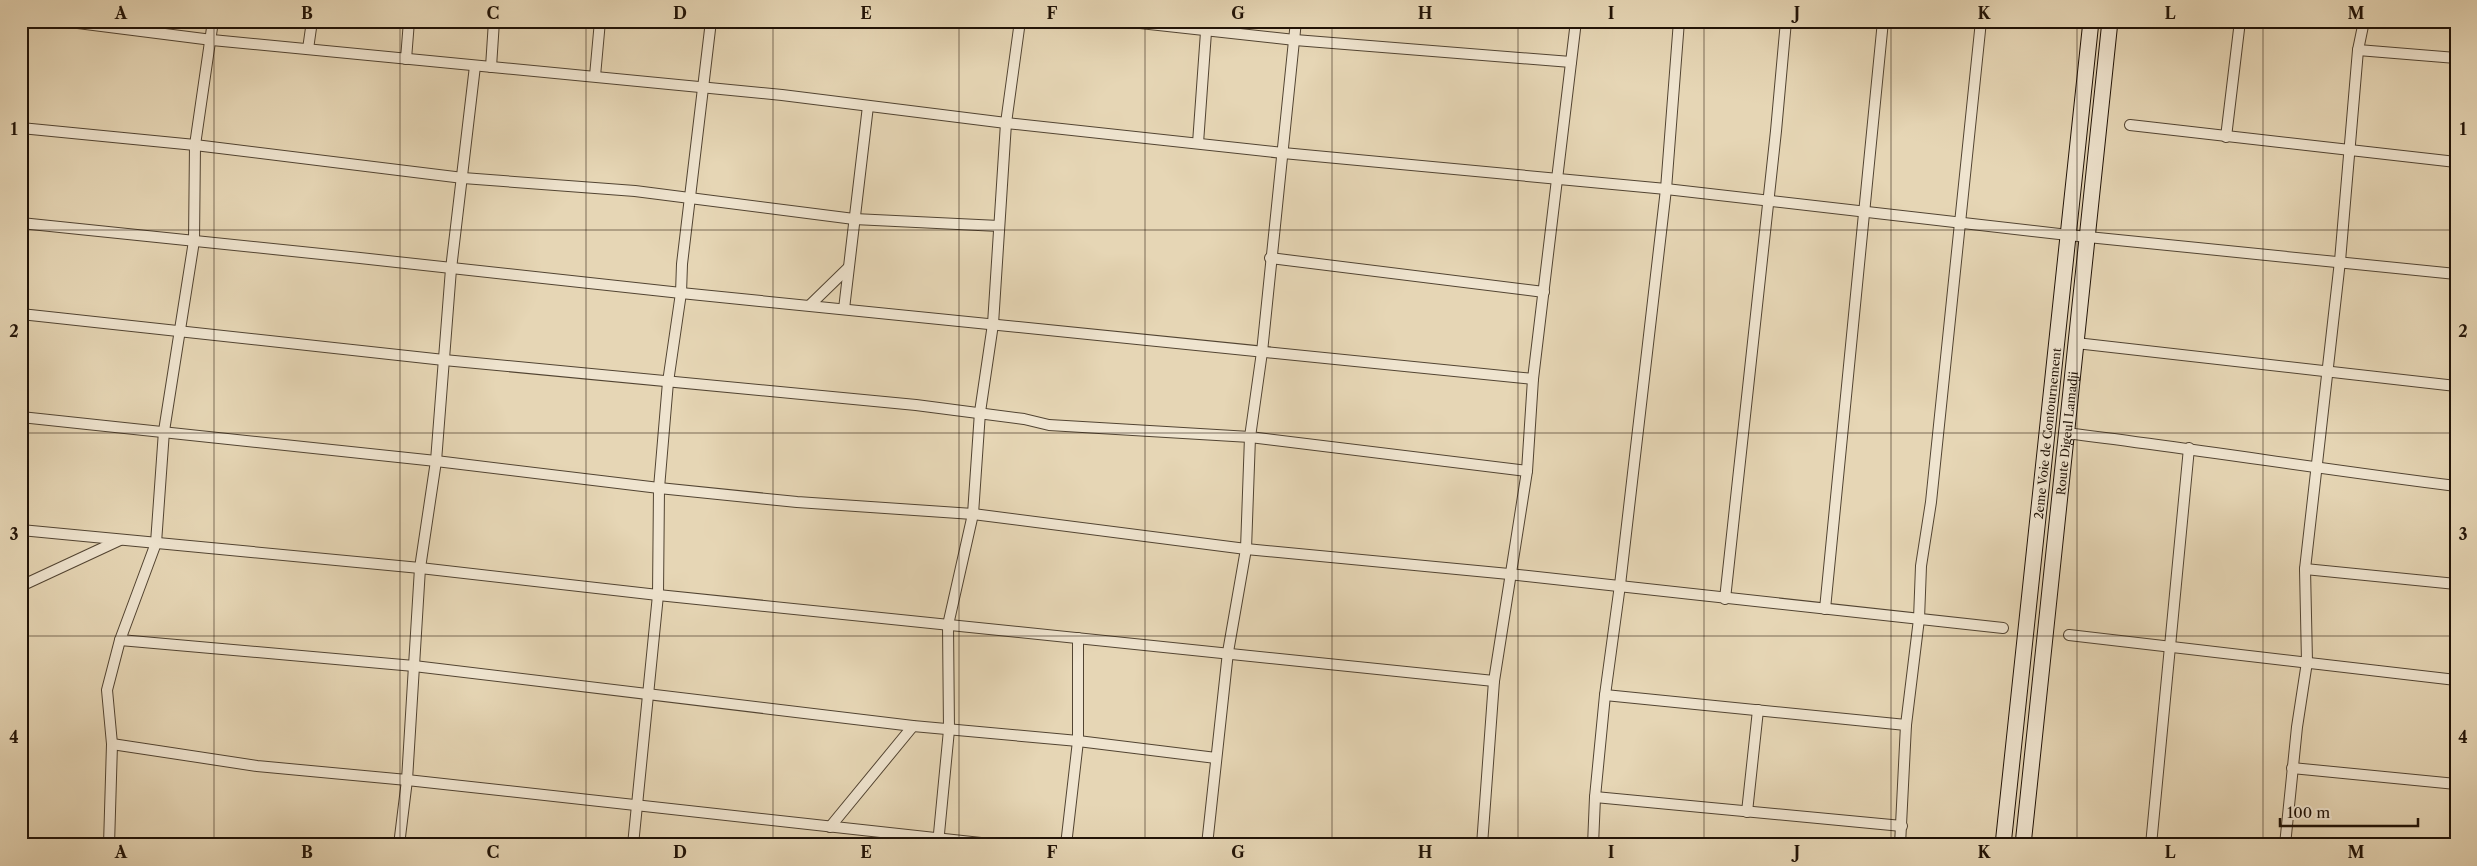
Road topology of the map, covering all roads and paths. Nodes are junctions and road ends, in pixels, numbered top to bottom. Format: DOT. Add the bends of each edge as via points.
graph roads {
  1 [pos="62,21"];
  2 [pos="213,21"];
  3 [pos="312,21"];
  4 [pos="409,21"];
  5 [pos="494,21"];
  6 [pos="600,21"];
  7 [pos="710,21"];
  8 [pos="1020,21"];
  9 [pos="1122,21"];
  10 [pos="1296,21"];
  11 [pos="1576,21"];
  12 [pos="1679,21"];
  13 [pos="1786,21"];
  14 [pos="1883,21"];
  15 [pos="1981,21"];
  16 [pos="2091,21"];
  17 [pos="2110,21"];
  18 [pos="2240,21"];
  19 [pos="2364,21"];
  20 [pos="97,23"];
  21 [pos="1206,32"];
  22 [pos="212,40"];
  23 [pos="1295,40"];
  24 [pos="308,50"];
  25 [pos="2358,50"];
  26 [pos="2456,58"];
  27 [pos="406,59"];
  28 [pos="1571,62"];
  29 [pos="475,66"];
  30 [pos="491,67"];
  31 [pos="595,76"];
  32 [pos="702,87"];
  33 [pos="868,106"];
  34 [pos="1006,123"];
  35 [pos="2130,125"];
  36 [pos="21,128"];
  37 [pos="2226,137"];
  38 [pos="1198,143"];
  39 [pos="195,145"];
  40 [pos="2351,150"];
  41 [pos="1283,153"];
  42 [pos="2456,162"];
  43 [pos="463,178"];
  44 [pos="1556,180"];
  45 [pos="1666,189"];
  46 [pos="690,197"];
  47 [pos="1768,201"];
  48 [pos="1864,213"];
  49 [pos="854,220"];
  50 [pos="21,223"];
  51 [pos="1960,223"];
  52 [pos="999,226"];
  53 [pos="2068,235"];
  54 [pos="2087,236"];
  55 [pos="194,241"];
  56 [pos="1270,258"];
  57 [pos="2340,261"];
  58 [pos="451,268"];
  59 [pos="848,268"];
  60 [pos="2456,274"];
  61 [pos="1544,292"];
  62 [pos="681,294"];
  63 [pos="810,305"];
  64 [pos="844,309"];
  65 [pos="21,314"];
  66 [pos="993,324"];
  67 [pos="178,330"];
  68 [pos="2076,344"];
  69 [pos="1262,352"];
  70 [pos="444,360"];
  71 [pos="2327,372"];
  72 [pos="1533,378"];
  73 [pos="668,382"];
  74 [pos="2456,386"];
  75 [pos="980,412"];
  76 [pos="21,417"];
  77 [pos="164,431"];
  78 [pos="2066,433"];
  79 [pos="1250,438"];
  80 [pos="2189,448"];
  81 [pos="436,461"];
  82 [pos="2317,469"];
  83 [pos="1527,471"];
  84 [pos="2456,486"];
  85 [pos="659,488"];
  86 [pos="972,514"];
  87 [pos="21,530"];
  88 [pos="121,540"];
  89 [pos="156,544"];
  90 [pos="1246,549"];
  91 [pos="420,568"];
  92 [pos="2305,568"];
  93 [pos="1510,574"];
  94 [pos="2456,584"];
  95 [pos="1620,585"];
  96 [pos="21,586"];
  97 [pos="658,595"];
  98 [pos="1725,599"];
  99 [pos="1825,609"];
  100 [pos="1919,619"];
  101 [pos="948,624"];
  102 [pos="2002,628"];
  103 [pos="2069,634"];
  104 [pos="1078,638"];
  105 [pos="120,640"];
  106 [pos="2171,646"];
  107 [pos="1228,652"];
  108 [pos="2307,662"];
  109 [pos="414,666"];
  110 [pos="2456,680"];
  111 [pos="1494,681"];
  112 [pos="649,695"];
  113 [pos="1605,695"];
  114 [pos="1758,710"];
  115 [pos="1906,725"];
  116 [pos="913,726"];
  117 [pos="949,730"];
  118 [pos="1078,741"];
  119 [pos="112,744"];
  120 [pos="1216,758"];
  121 [pos="2292,768"];
  122 [pos="407,780"];
  123 [pos="2456,784"];
  124 [pos="1595,798"];
  125 [pos="638,805"];
  126 [pos="1747,812"];
  127 [pos="1902,826"];
  128 [pos="830,827"];
  129 [pos="939,842"];
  130 [pos="109,845"];
  131 [pos="399,845"];
  132 [pos="633,845"];
  133 [pos="999,845"];
  134 [pos="1066,845"];
  135 [pos="1206,845"];
  136 [pos="1482,845"];
  137 [pos="1593,845"];
  138 [pos="1900,845"];
  139 [pos="2003,845"];
  140 [pos="2023,845"];
  141 [pos="2152,845"];
  142 [pos="2285,845"];
  1 -- 20 [label="street"];
  2 -- 22 [label="street"];
  3 -- 24 [label="street"];
  4 -- 27 [label="street"];
  5 -- 30 [label="street"];
  6 -- 31 [label="street"];
  7 -- 32 [label="street"];
  8 -- 34 [label="street"];
  9 -- 21 [label="street"];
  10 -- 23 [label="street"];
  11 -- 28 [label="street"];
  12 -- 45 [label="street"];
  13 -- 47 [label="street"];
  14 -- 48 [label="street"];
  15 -- 51 [label="street"];
  16 -- 53 [label="main road, 2eme Voie de Contournement"];
  17 -- 54 [label="main road, Route Digeul Lamadji"];
  18 -- 37 [label="street"];
  19 -- 25 [label="street"];
  20 -- 22 [label="street"];
  21 -- 23 [label="street"];
  21 -- 38 [label="street"];
  22 -- 24 [label="street"];
  22 -- 39 [label="street"];
  23 -- 28 [label="street"];
  23 -- 41 [label="street"];
  24 -- 27 [label="street"];
  25 -- 26 [label="street"];
  25 -- 40 [label="street"];
  27 -- 29 [label="street"];
  28 -- 44 [label="street"];
  29 -- 30 [label="street"];
  29 -- 43 [label="street"];
  30 -- 31 [label="street"];
  31 -- 32 [label="street"];
  32 -- 33 [label="street"];
  32 -- 46 [label="street"];
  33 -- 34 [label="street"];
  33 -- 49 [label="street"];
  34 -- 38 [label="street"];
  34 -- 52 [label="street"];
  35 -- 37 [label="street"];
  36 -- 39 [label="street"];
  37 -- 40 [label="street"];
  38 -- 41 [label="street"];
  39 -- 43 [label="street"];
  39 -- 55 [label="street"];
  40 -- 42 [label="street"];
  40 -- 57 [label="street"];
  41 -- 44 [label="street"];
  41 -- 56 [label="street"];
  43 -- 46 [label="street"];
  43 -- 58 [label="street"];
  44 -- 45 [label="street"];
  44 -- 61 [label="street"];
  45 -- 47 [label="street"];
  45 -- 95 [label="street"];
  46 -- 49 [label="street"];
  46 -- 62 [label="street"];
  47 -- 48 [label="street"];
  47 -- 98 [label="street"];
  48 -- 51 [label="street"];
  48 -- 99 [label="street"];
  49 -- 52 [label="street"];
  49 -- 59 [label="street"];
  50 -- 55 [label="street"];
  51 -- 53 [label="street"];
  51 -- 100 [label="street" via="1931,502 1921,566"];
  52 -- 66 [label="street"];
  53 -- 54 [label="street"];
  53 -- 139 [label="main road, 2eme Voie de Contournement"];
  54 -- 57 [label="street"];
  54 -- 68 [label="main road, Route Digeul Lamadji"];
  55 -- 58 [label="street"];
  55 -- 67 [label="street"];
  56 -- 61 [label="street"];
  56 -- 69 [label="street"];
  57 -- 60 [label="street"];
  57 -- 71 [label="street"];
  58 -- 62 [label="street"];
  58 -- 70 [label="street"];
  59 -- 63 [label="street"];
  59 -- 64 [label="street"];
  61 -- 72 [label="street"];
  62 -- 63 [label="street"];
  62 -- 73 [label="street"];
  63 -- 64 [label="street"];
  64 -- 66 [label="street"];
  65 -- 67 [label="street"];
  66 -- 69 [label="street"];
  66 -- 75 [label="street"];
  67 -- 70 [label="street"];
  67 -- 77 [label="street"];
  68 -- 71 [label="street"];
  68 -- 78 [label="main road, Route Digeul Lamadji"];
  69 -- 72 [label="street"];
  69 -- 79 [label="street"];
  70 -- 73 [label="street"];
  70 -- 81 [label="street"];
  71 -- 74 [label="street"];
  71 -- 82 [label="street"];
  72 -- 83 [label="street"];
  73 -- 75 [label="street"];
  73 -- 85 [label="street"];
  75 -- 79 [label="street" via="1049,424"];
  75 -- 86 [label="street"];
  76 -- 77 [label="street"];
  77 -- 81 [label="street"];
  77 -- 89 [label="street"];
  78 -- 80 [label="street"];
  78 -- 140 [label="main road, Route Digeul Lamadji"];
  79 -- 83 [label="street"];
  79 -- 90 [label="street"];
  80 -- 82 [label="street"];
  80 -- 106 [label="street"];
  81 -- 85 [label="street"];
  81 -- 91 [label="street"];
  82 -- 84 [label="street"];
  82 -- 92 [label="street"];
  83 -- 93 [label="street"];
  85 -- 86 [label="street" via="797,502"];
  85 -- 97 [label="street"];
  86 -- 90 [label="street"];
  86 -- 101 [label="street"];
  87 -- 88 [label="street"];
  88 -- 89 [label="street"];
  88 -- 96 [label="street"];
  89 -- 91 [label="street"];
  89 -- 105 [label="street"];
  90 -- 93 [label="street"];
  90 -- 107 [label="street"];
  91 -- 97 [label="street"];
  91 -- 109 [label="street"];
  92 -- 94 [label="street"];
  92 -- 108 [label="street"];
  93 -- 95 [label="street"];
  93 -- 111 [label="street"];
  95 -- 98 [label="street"];
  95 -- 113 [label="street"];
  97 -- 101 [label="street"];
  97 -- 112 [label="street"];
  98 -- 99 [label="street"];
  99 -- 100 [label="street"];
  100 -- 102 [label="street"];
  100 -- 115 [label="street"];
  101 -- 104 [label="street"];
  101 -- 117 [label="street"];
  103 -- 106 [label="street"];
  104 -- 107 [label="street"];
  104 -- 118 [label="street"];
  105 -- 109 [label="street"];
  105 -- 119 [label="street" via="108,690"];
  106 -- 108 [label="street"];
  106 -- 141 [label="street"];
  107 -- 111 [label="street"];
  107 -- 120 [label="street"];
  108 -- 110 [label="street"];
  108 -- 121 [label="street"];
  109 -- 112 [label="street"];
  109 -- 122 [label="street"];
  111 -- 136 [label="street"];
  112 -- 116 [label="street"];
  112 -- 125 [label="street"];
  113 -- 114 [label="street"];
  113 -- 124 [label="street"];
  114 -- 115 [label="street"];
  114 -- 126 [label="street"];
  115 -- 127 [label="street"];
  116 -- 117 [label="street"];
  116 -- 128 [label="street"];
  117 -- 118 [label="street"];
  117 -- 129 [label="street"];
  118 -- 120 [label="street"];
  118 -- 134 [label="street"];
  119 -- 122 [label="street" via="257,766"];
  119 -- 130 [label="street"];
  120 -- 135 [label="street"];
  121 -- 123 [label="street"];
  121 -- 142 [label="street"];
  122 -- 125 [label="street"];
  122 -- 131 [label="street"];
  124 -- 126 [label="street"];
  124 -- 137 [label="street"];
  125 -- 128 [label="street"];
  125 -- 132 [label="street"];
  126 -- 127 [label="street"];
  127 -- 138 [label="street"];
  128 -- 129 [label="street"];
  129 -- 133 [label="street"];
}
